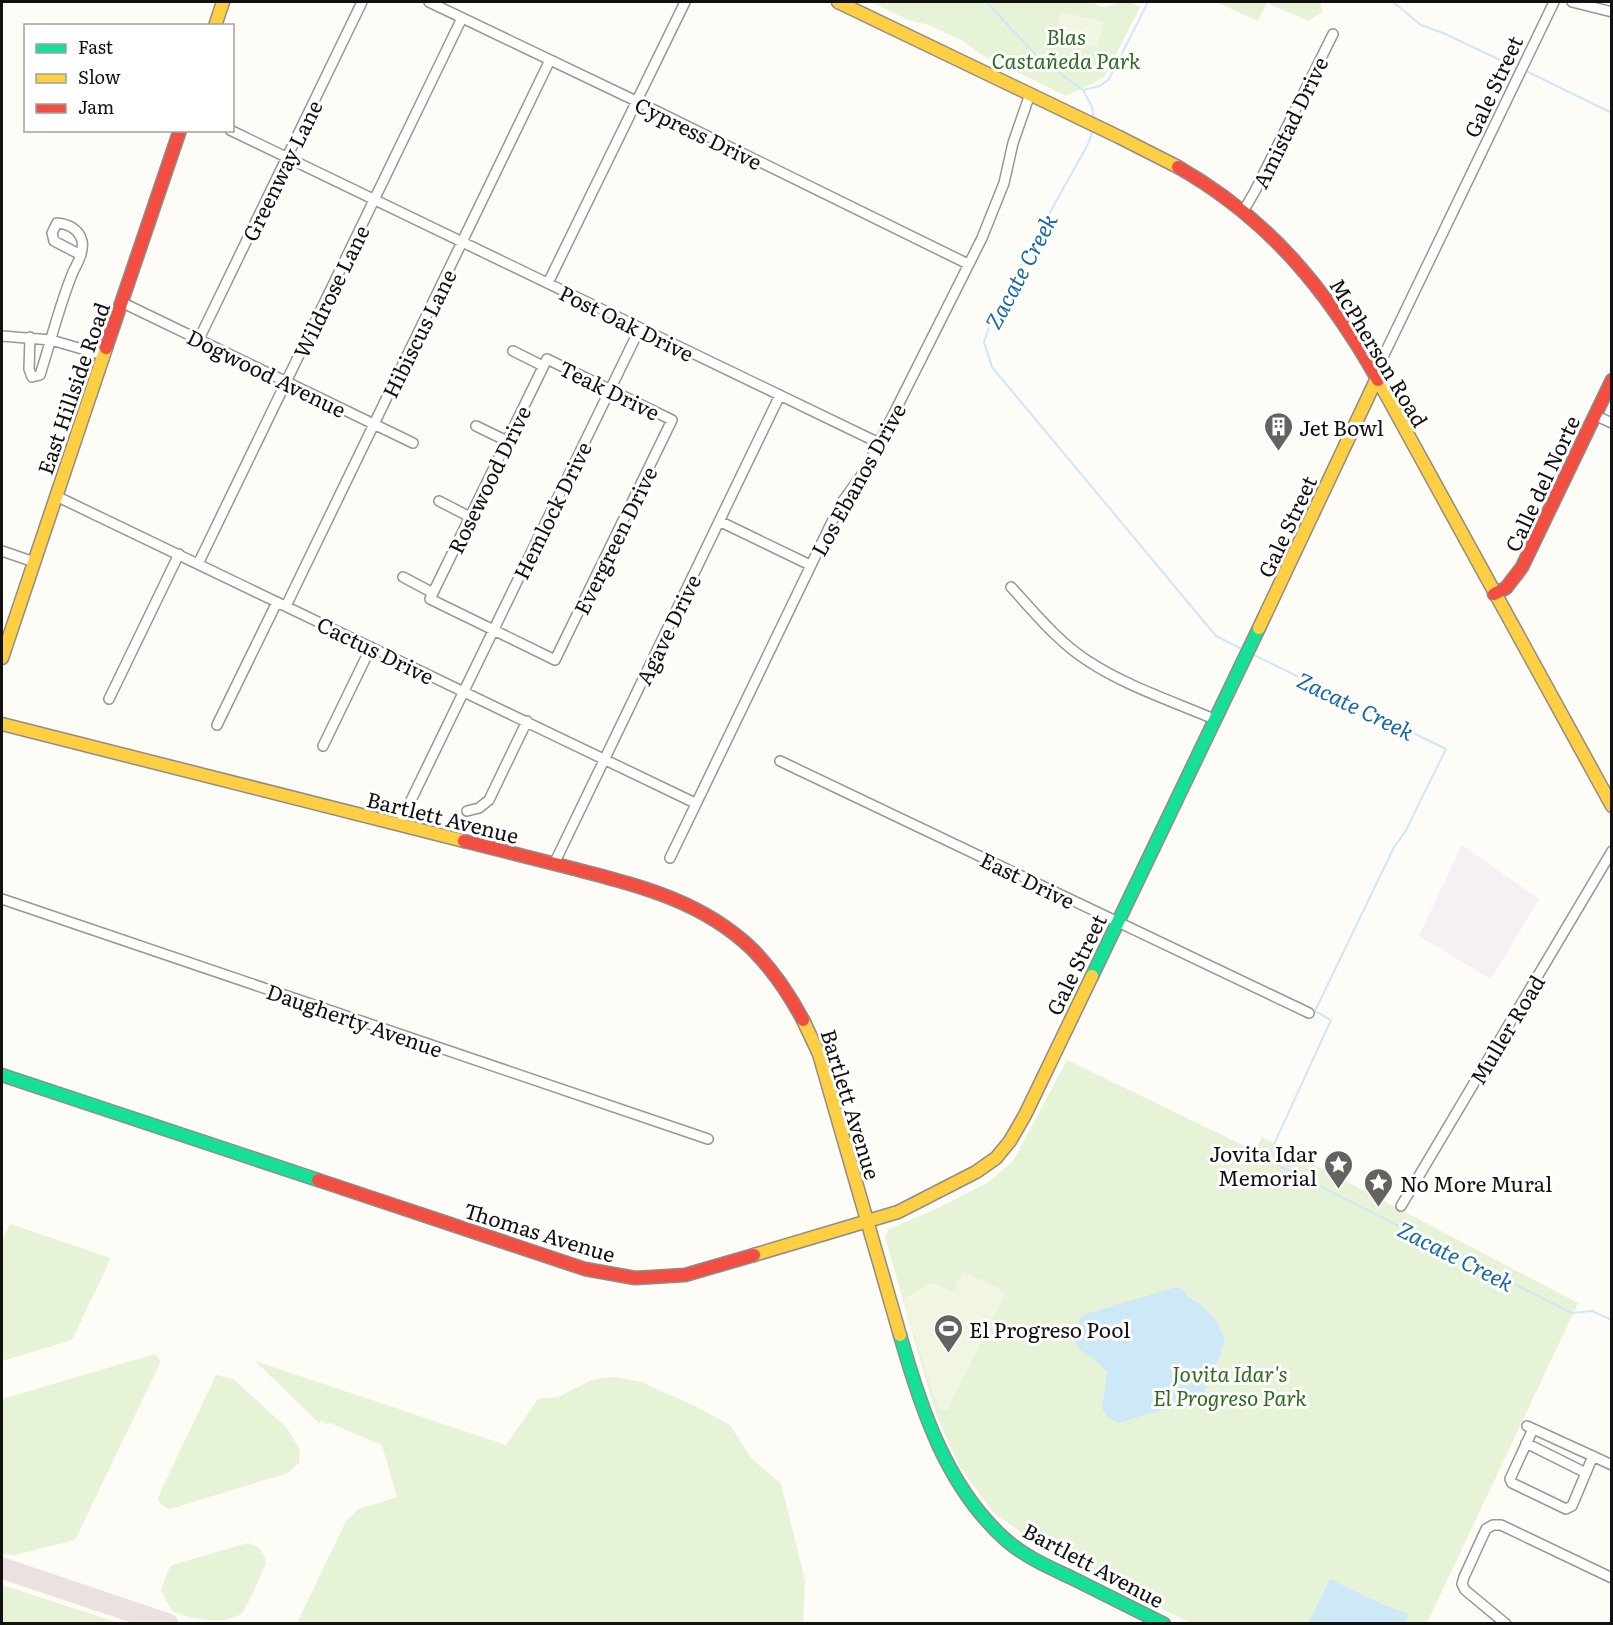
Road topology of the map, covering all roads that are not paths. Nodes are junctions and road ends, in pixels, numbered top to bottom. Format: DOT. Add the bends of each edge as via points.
graph roads {
  1 [pos="223,2"];
  2 [pos="362,2"];
  3 [pos="429,2"];
  4 [pos="685,2"];
  5 [pos="838,2"];
  6 [pos="1554,2"];
  7 [pos="1572,2"];
  8 [pos="1611,12"];
  9 [pos="462,18"];
  10 [pos="216,24"];
  11 [pos="1333,34"];
  12 [pos="550,60"];
  13 [pos="1030,94"];
  14 [pos="636,101"];
  15 [pos="179,132"];
  16 [pos="234,132"];
  17 [pos="286,158"];
  18 [pos="374,200"];
  19 [pos="1244,210"];
  20 [pos="462,242"];
  21 [pos="81,255"];
  22 [pos="968,264"];
  23 [pos="548,283"];
  24 [pos="121,302"];
  25 [pos="640,328"];
  26 [pos="2,336"];
  27 [pos="30,337"];
  28 [pos="199,339"];
  29 [pos="51,340"];
  30 [pos="513,351"];
  31 [pos="103,355"];
  32 [pos="545,362"];
  33 [pos="1377,378"];
  34 [pos="1611,380"];
  35 [pos="287,381"];
  36 [pos="610,389"];
  37 [pos="780,395"];
  38 [pos="1594,415"];
  39 [pos="672,420"];
  40 [pos="1611,423"];
  41 [pos="374,424"];
  42 [pos="476,426"];
  43 [pos="507,441"];
  44 [pos="413,443"];
  45 [pos="879,443"];
  46 [pos="56,496"];
  47 [pos="439,501"];
  48 [pos="470,517"];
  49 [pos="719,521"];
  50 [pos="2,551"];
  51 [pos="179,554"];
  52 [pos="34,562"];
  53 [pos="198,564"];
  54 [pos="810,565"];
  55 [pos="403,578"];
  56 [pos="1011,587"];
  57 [pos="1494,594"];
  58 [pos="432,596"];
  59 [pos="282,604"];
  60 [pos="493,630"];
  61 [pos="371,647"];
  62 [pos="2,658"];
  63 [pos="464,692"];
  64 [pos="109,699"];
  65 [pos="1214,719"];
  66 [pos="527,721"];
  67 [pos="2,724"];
  68 [pos="217,725"];
  69 [pos="323,746"];
  70 [pos="603,759"];
  71 [pos="780,761"];
  72 [pos="695,803"];
  73 [pos="1611,806"];
  74 [pos="467,811"];
  75 [pos="399,825"];
  76 [pos="1611,852"];
  77 [pos="670,858"];
  78 [pos="554,864"];
  79 [pos="2,899"];
  80 [pos="1117,921"];
  81 [pos="1308,1013"];
  82 [pos="1048,1065"];
  83 [pos="2,1075"];
  84 [pos="708,1139"];
  85 [pos="1401,1206"];
  86 [pos="866,1221"];
  87 [pos="1526,1443"];
  88 [pos="1593,1456"];
  89 [pos="1611,1465"];
  90 [pos="1586,1473"];
  91 [pos="1611,1578"];
  92 [pos="1164,1623"];
  93 [pos="1506,1623"];
  1 -- 10 [label="main road"];
  2 -- 17 [label="street, Greenway Lane"];
  3 -- 9 [label="street, Cypress Drive"];
  4 -- 14 [label="street"];
  5 -- 13 [label="main road, McPherson Road"];
  6 -- 33 [label="street, Gale Street" via="1383,357"];
  7 -- 8 [label="street"];
  9 -- 12 [label="street, Cypress Drive"];
  9 -- 18 [label="street, Wildrose Lane"];
  11 -- 19 [label="street, Amistad Drive"];
  12 -- 14 [label="street, Cypress Drive"];
  12 -- 20 [label="street, Hibiscus Lane"];
  13 -- 19 [label="main road, McPherson Road" via="1196,176"];
  13 -- 22 [label="street, Los Ebanos Drive" via="1012,143 1004,183"];
  14 -- 22 [label="street, Cypress Drive"];
  14 -- 23 [label="street"];
  15 -- 24 [label="main road, East Hillside Road"];
  16 -- 17 [label="street, Post Oak Drive"];
  17 -- 18 [label="street, Post Oak Drive"];
  17 -- 28 [label="street, Greenway Lane"];
  18 -- 20 [label="street, Post Oak Drive"];
  18 -- 35 [label="street, Wildrose Lane"];
  19 -- 33 [label="main road, McPherson Road" via="1276,238 1316,284"];
  20 -- 23 [label="street, Post Oak Drive"];
  20 -- 41 [label="street, Hibiscus Lane"];
  21 -- 29 [label="street" via="62,299"];
  22 -- 45 [label="street, Los Ebanos Drive"];
  23 -- 25 [label="street, Post Oak Drive"];
  24 -- 28 [label="street, Dogwood Avenue"];
  24 -- 31 [label="main road, East Hillside Road"];
  25 -- 36 [label="street, Hemlock Drive"];
  25 -- 37 [label="street, Post Oak Drive"];
  26 -- 27 [label="street"];
  27 -- 29 [label="street"];
  27 -- 29 [label="street" via="32,377 40,375"];
  28 -- 35 [label="street, Dogwood Avenue"];
  29 -- 31 [label="street"];
  30 -- 32 [label="street, Teak Drive"];
  31 -- 46 [label="main road, East Hillside Road"];
  32 -- 36 [label="street, Teak Drive"];
  32 -- 43 [label="street, Rosewood Drive"];
  33 -- 57 [label="main road, McPherson Road"];
  33 -- 65 [label="main road, Gale Street"];
  34 -- 38 [label="main road, Calle del Norte"];
  35 -- 41 [label="street, Dogwood Avenue"];
  35 -- 53 [label="street, Wildrose Lane"];
  36 -- 39 [label="street, Teak Drive"];
  36 -- 60 [label="street, Hemlock Drive"];
  37 -- 45 [label="street, Post Oak Drive"];
  37 -- 49 [label="street, Agave Drive"];
  38 -- 40 [label="street"];
  38 -- 57 [label="main road, Calle del Norte" via="1522,567 1506,588"];
  39 -- 60 [label="street, Evergreen Drive" via="555,660"];
  41 -- 44 [label="street, Dogwood Avenue"];
  41 -- 59 [label="street, Hibiscus Lane"];
  42 -- 43 [label="street"];
  43 -- 48 [label="street, Rosewood Drive"];
  45 -- 54 [label="street, Los Ebanos Drive" via="840,505"];
  46 -- 51 [label="street, Cactus Drive"];
  46 -- 52 [label="main road, East Hillside Road"];
  47 -- 48 [label="street"];
  48 -- 58 [label="street, Rosewood Drive"];
  49 -- 54 [label="street"];
  49 -- 70 [label="street, Agave Drive"];
  50 -- 52 [label="street"];
  51 -- 53 [label="street, Cactus Drive"];
  51 -- 64 [label="street"];
  52 -- 62 [label="main road, East Hillside Road"];
  53 -- 59 [label="street, Cactus Drive"];
  54 -- 72 [label="street, Los Ebanos Drive"];
  55 -- 58 [label="street"];
  56 -- 65 [label="street" via="1055,635 1088,661"];
  57 -- 73 [label="main road, McPherson Road"];
  58 -- 60 [label="street"];
  59 -- 61 [label="street, Cactus Drive"];
  59 -- 68 [label="street, Hibiscus Lane"];
  60 -- 63 [label="street, Hemlock Drive"];
  61 -- 63 [label="street, Cactus Drive"];
  61 -- 69 [label="street"];
  63 -- 66 [label="street, Cactus Drive"];
  63 -- 75 [label="street, Hemlock Drive"];
  65 -- 80 [label="main road, Gale Street"];
  66 -- 70 [label="street, Cactus Drive"];
  66 -- 74 [label="street" via="489,800"];
  67 -- 75 [label="main road, Bartlett Avenue"];
  70 -- 72 [label="street, Cactus Drive"];
  70 -- 78 [label="street, Agave Drive"];
  71 -- 80 [label="street, East Drive"];
  72 -- 77 [label="street, Los Ebanos Drive"];
  75 -- 78 [label="main road, Bartlett Avenue"];
  76 -- 85 [label="street, Muller Road"];
  78 -- 86 [label="main road, Bartlett Avenue" via="646,887 677,899 725,925 756,951 784,984 819,1054"];
  79 -- 84 [label="street, Daugherty Avenue"];
  80 -- 81 [label="street, East Drive"];
  80 -- 82 [label="main road, Gale Street"];
  82 -- 86 [label="main road, Thomas Avenue" via="1010,1141 996,1158 898,1212"];
  83 -- 86 [label="main road, Thomas Avenue" via="610,1275 685,1275"];
  86 -- 92 [label="main road, Bartlett Avenue" via="909,1366 940,1450 974,1506 1007,1541 1047,1566"];
  87 -- 88 [label="street" via="1530,1427"];
  87 -- 90 [label="street"];
  87 -- 90 [label="street" via="1512,1472 1512,1484 1566,1509"];
  88 -- 89 [label="street"];
  88 -- 90 [label="street"];
  91 -- 93 [label="street" via="1501,1525 1493,1525 1486,1529 1462,1584"];
}
